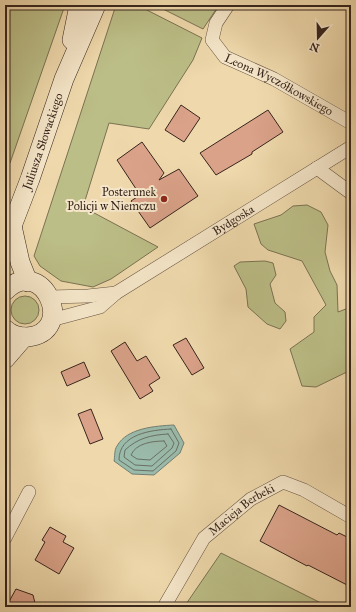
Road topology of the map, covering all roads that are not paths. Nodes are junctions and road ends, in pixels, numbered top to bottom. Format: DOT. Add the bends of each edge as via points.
graph roads {
  1 [pos="79,5"];
  2 [pos="96,5"];
  3 [pos="228,5"];
  4 [pos="64,79"];
  5 [pos="351,123"];
  6 [pos="351,147"];
  7 [pos="317,168"];
  8 [pos="351,194"];
  9 [pos="9,232"];
  10 [pos="28,282"];
  11 [pos="5,291"];
  12 [pos="116,293"];
  13 [pos="50,297"];
  14 [pos="51,320"];
  15 [pos="5,329"];
  16 [pos="24,337"];
  17 [pos="5,359"];
  18 [pos="29,492"];
  19 [pos="351,517"];
  20 [pos="5,538"];
  21 [pos="164,607"];
  1 -- 4 [label="street, Juliusza Słowackiego"];
  2 -- 4 [label="street, Juliusza Słowackiego"];
  3 -- 5 [label="street, Leona Wyczółkowskiego" via="216,23 212,40 224,57 274,79"];
  4 -- 9 [label="street, Juliusza Słowackiego"];
  6 -- 7 [label="street, Bydgoska"];
  7 -- 8 [label="street"];
  7 -- 12 [label="street, Bydgoska"];
  9 -- 10 [label="street, Juliusza Słowackiego"];
  10 -- 11 [label="street" via="18,283"];
  10 -- 13 [label="street" via="44,289"];
  12 -- 13 [label="street, Bydgoska"];
  12 -- 14 [label="street, Bydgoska" via="100,307"];
  13 -- 14 [label="street" via="53,306"];
  14 -- 16 [label="street" via="40,333"];
  15 -- 16 [label="street" via="15,336"];
  16 -- 17 [label="street"];
  18 -- 20 [label="street"];
  19 -- 21 [label="street, Macieja Berbeki" via="304,490 283,482 251,499 204,538"];
}
